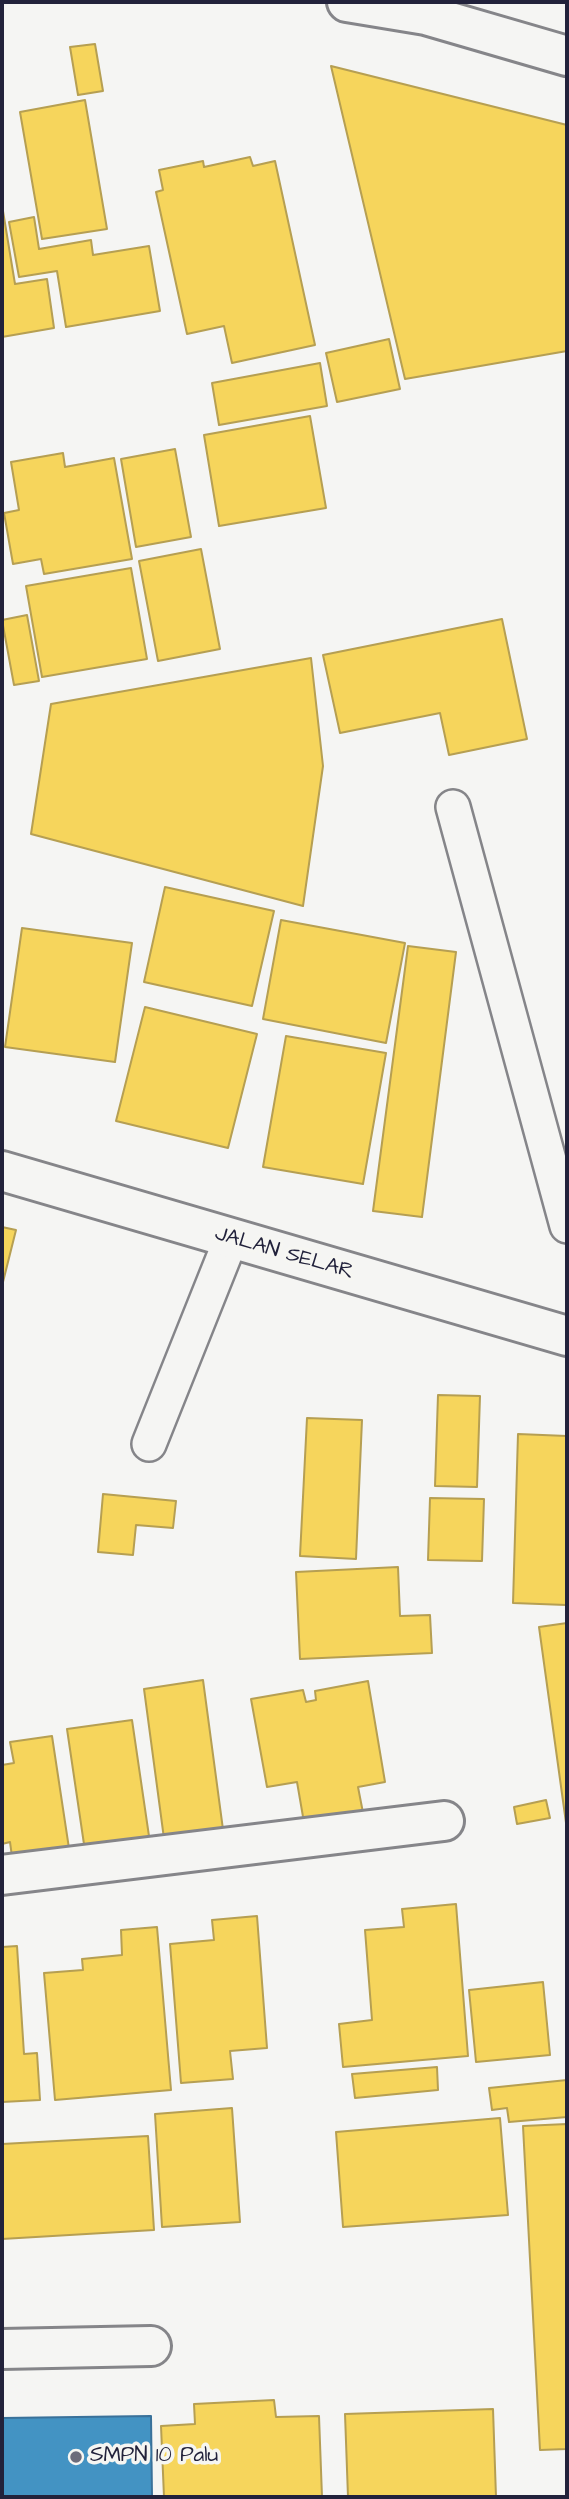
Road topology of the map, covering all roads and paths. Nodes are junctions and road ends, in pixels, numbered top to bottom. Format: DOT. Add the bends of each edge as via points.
graph roads {
  1 [pos="347,2"];
  2 [pos="384,5"];
  3 [pos="567,56"];
  4 [pos="453,807"];
  5 [pos="2,1171"];
  6 [pos="567,1226"];
  7 [pos="231,1239"];
  8 [pos="567,1336"];
  9 [pos="149,1444"];
  10 [pos="444,1821"];
  11 [pos="2,1875"];
  12 [pos="151,2346"];
  13 [pos="2,2350"];
  1 -- 2 [label="street"];
  2 -- 3 [label="street"];
  4 -- 6 [label="lane"];
  5 -- 7 [label="street, JALAN SELAR"];
  7 -- 8 [label="street, JALAN SELAR"];
  7 -- 9 [label="lane"];
  10 -- 11 [label="street"];
  12 -- 13 [label="street"];
}
